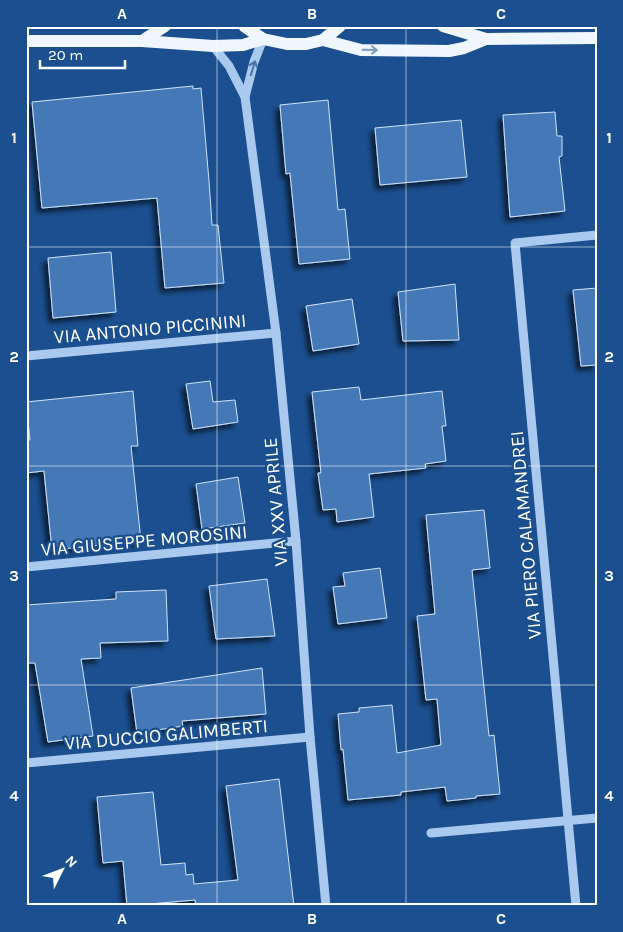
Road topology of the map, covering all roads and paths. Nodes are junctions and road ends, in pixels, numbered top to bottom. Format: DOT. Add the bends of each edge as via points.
graph roads {
  1 [pos="165,26"];
  2 [pos="244,26"];
  3 [pos="340,26"];
  4 [pos="443,26"];
  5 [pos="597,38"];
  6 [pos="263,39"];
  7 [pos="486,39"];
  8 [pos="26,40"];
  9 [pos="323,40"];
  10 [pos="142,41"];
  11 [pos="213,46"];
  12 [pos="245,97"];
  13 [pos="597,235"];
  14 [pos="276,333"];
  15 [pos="26,356"];
  16 [pos="296,541"];
  17 [pos="26,567"];
  18 [pos="310,736"];
  19 [pos="26,763"];
  20 [pos="597,818"];
  21 [pos="568,821"];
  22 [pos="431,833"];
  23 [pos="326,906"];
  24 [pos="576,906"];
  1 -- 10 [label="main road"];
  2 -- 6 [label="main road"];
  3 -- 9 [label="main road"];
  4 -- 7 [label="main road"];
  5 -- 7 [label="main road"];
  6 -- 9 [label="main road" via="287,44"];
  6 -- 11 [label="main road" via="243,45"];
  12 -- 6 [label="street, VIA XXV APRILE, one-way"];
  9 -- 7 [label="main road, one-way" via="361,50 449,51"];
  8 -- 10 [label="main road"];
  10 -- 11 [label="main road"];
  11 -- 12 [label="street, VIA XXV APRILE" via="229,66"];
  12 -- 14 [label="street, VIA XXV APRILE"];
  13 -- 21 [label="street, VIA PIERO CALAMANDREI" via="515,243"];
  14 -- 15 [label="street, VIA ANTONIO PICCININI"];
  14 -- 16 [label="street, VIA XXV APRILE"];
  16 -- 17 [label="street, VIA GIUSEPPE MOROSINI"];
  16 -- 18 [label="street, VIA XXV APRILE"];
  18 -- 19 [label="street, VIA DUCCIO GALIMBERTI"];
  18 -- 23 [label="street, VIA XXV APRILE"];
  20 -- 21 [label="street"];
  21 -- 22 [label="street"];
  21 -- 24 [label="street, VIA PIERO CALAMANDREI"];
}
